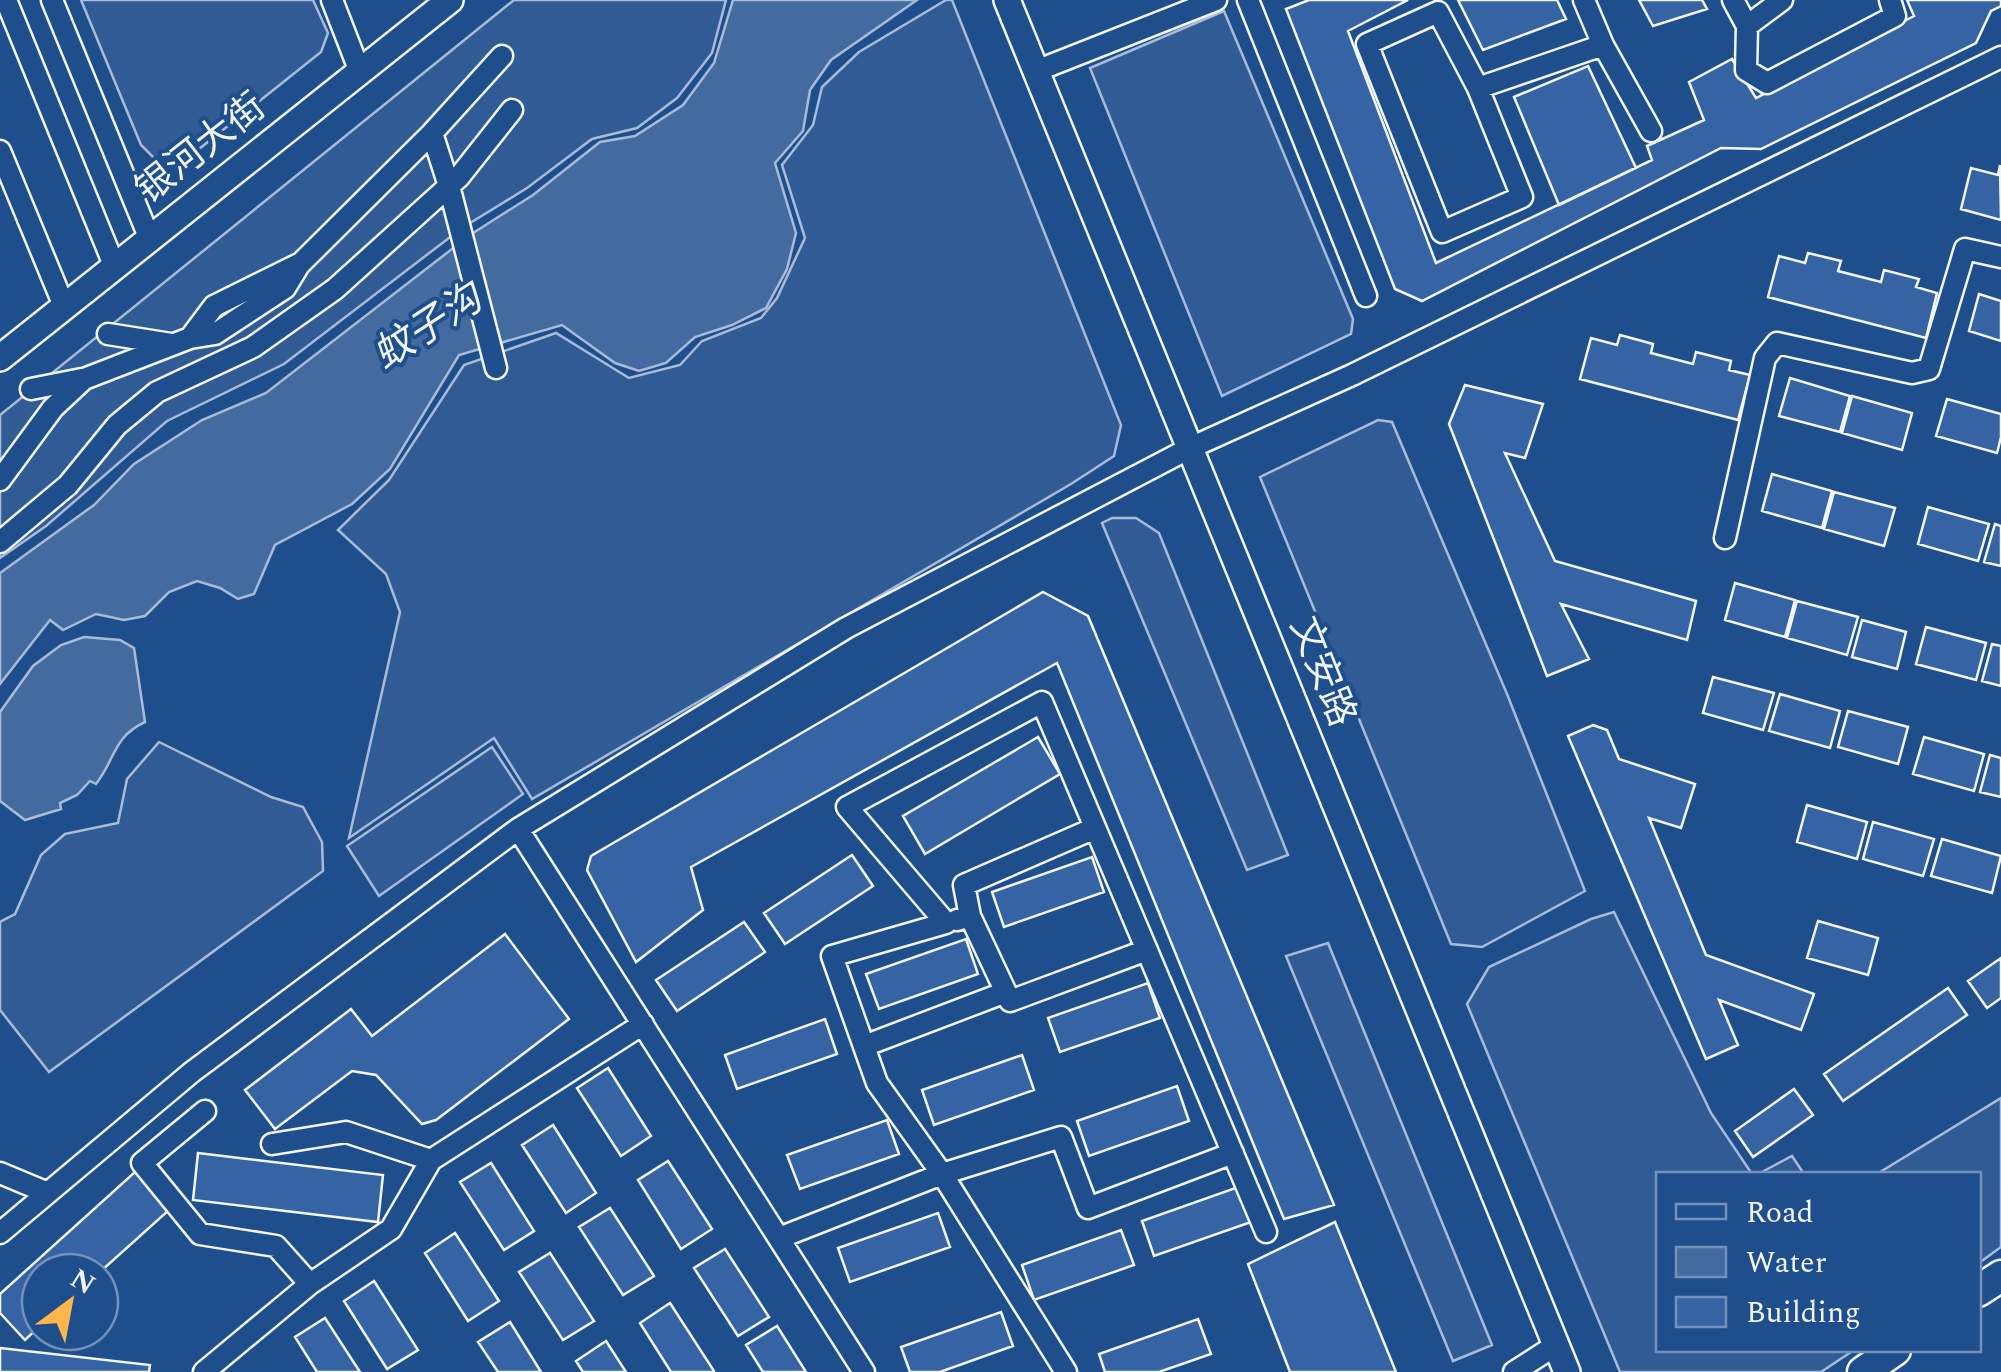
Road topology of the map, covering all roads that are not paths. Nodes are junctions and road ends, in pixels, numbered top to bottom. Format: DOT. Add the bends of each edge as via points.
graph roads {
  1 [pos="6,0"];
  2 [pos="52,0"];
  3 [pos="332,0"];
  4 [pos="450,0"];
  5 [pos="1007,0"];
  6 [pos="1216,0"];
  7 [pos="1248,0"];
  8 [pos="1584,0"];
  9 [pos="1733,0"];
  10 [pos="1782,0"];
  11 [pos="1890,0"];
  12 [pos="1747,26"];
  13 [pos="1603,45"];
  14 [pos="502,56"];
  15 [pos="2001,57"];
  16 [pos="1036,71"];
  17 [pos="360,72"];
  18 [pos="1478,88"];
  19 [pos="512,110"];
  20 [pos="1651,132"];
  21 [pos="432,133"];
  22 [pos="0,151"];
  23 [pos="449,186"];
  24 [pos="149,237"];
  25 [pos="2001,257"];
  26 [pos="114,265"];
  27 [pos="1366,296"];
  28 [pos="64,306"];
  29 [pos="108,334"];
  30 [pos="181,341"];
  31 [pos="0,358"];
  32 [pos="496,368"];
  33 [pos="84,379"];
  34 [pos="31,390"];
  35 [pos="1190,448"];
  36 [pos="0,480"];
  37 [pos="1726,538"];
  38 [pos="0,542"];
  39 [pos="1095,828"];
  40 [pos="518,829"];
  41 [pos="970,916"];
  42 [pos="946,923"];
  43 [pos="1147,950"];
  44 [pos="1006,992"];
  45 [pos="643,1024"];
  46 [pos="864,1046"];
  47 [pos="205,1110"];
  48 [pos="272,1144"];
  49 [pos="1233,1153"];
  50 [pos="431,1160"];
  51 [pos="0,1173"];
  52 [pos="942,1174"];
  53 [pos="48,1192"];
  54 [pos="1266,1232"];
  55 [pos="0,1233"];
  56 [pos="779,1238"];
  57 [pos="310,1284"];
  58 [pos="1556,1345"];
  59 [pos="1893,1352"];
  60 [pos="204,1372"];
  61 [pos="864,1372"];
  62 [pos="1066,1372"];
  63 [pos="1514,1372"];
  64 [pos="1567,1372"];
  65 [pos="1863,1372"];
  1 -- 26 [label="street"];
  2 -- 24 [label="street"];
  3 -- 17 [label="street"];
  4 -- 17 [label="main road, 银河大街"];
  5 -- 16 [label="main road, 文安路"];
  6 -- 16 [label="street"];
  7 -- 27 [label="street"];
  8 -- 13 [label="street"];
  9 -- 12 [label="street"];
  10 -- 12 [label="street"];
  11 -- 12 [label="street" via="1895,16 1767,83 1746,70"];
  13 -- 18 [label="street"];
  13 -- 20 [label="street"];
  14 -- 21 [label="street"];
  15 -- 35 [label="street"];
  16 -- 35 [label="main road, 文安路"];
  17 -- 24 [label="main road, 银河大街"];
  18 -- 18 [label="street" via="1438,12 1368,44 1442,232 1522,197"];
  19 -- 23 [label="street"];
  21 -- 23 [label="street"];
  21 -- 30 [label="street" via="302,262 285,288 214,334"];
  22 -- 28 [label="street"];
  23 -- 32 [label="street"];
  23 -- 38 [label="street" via="334,289 253,347 157,392 117,425 68,485"];
  24 -- 26 [label="main road, 银河大街"];
  25 -- 37 [label="street" via="1964,249 1929,369 1912,373 1778,343 1766,358"];
  26 -- 28 [label="main road, 银河大街"];
  28 -- 31 [label="main road, 银河大街"];
  29 -- 30 [label="street"];
  30 -- 33 [label="street"];
  33 -- 34 [label="street"];
  33 -- 36 [label="street" via="53,408"];
  35 -- 40 [label="street" via="846,628"];
  35 -- 58 [label="main road, 文安路"];
  39 -- 41 [label="street" via="964,884"];
  39 -- 42 [label="street" via="1042,702 847,807"];
  39 -- 43 [label="street"];
  40 -- 45 [label="street"];
  40 -- 53 [label="street" via="192,1072"];
  41 -- 42 [label="street"];
  41 -- 44 [label="street"];
  42 -- 46 [label="street" via="832,956"];
  43 -- 44 [label="street" via="1010,1001"];
  43 -- 49 [label="street"];
  44 -- 46 [label="street"];
  45 -- 50 [label="street"];
  45 -- 56 [label="street"];
  46 -- 52 [label="street" via="877,1083"];
  47 -- 57 [label="street" via="142,1164 200,1234 276,1246"];
  48 -- 50 [label="street" via="346,1132"];
  49 -- 52 [label="street" via="1088,1208 1062,1137"];
  49 -- 54 [label="street"];
  50 -- 57 [label="street" via="391,1229"];
  51 -- 53 [label="street"];
  52 -- 56 [label="street"];
  52 -- 62 [label="street"];
  53 -- 55 [label="street"];
  56 -- 61 [label="street"];
  57 -- 60 [label="street"];
  58 -- 63 [label="street"];
  58 -- 64 [label="main road, 文安路"];
  59 -- 65 [label="highway"];
}
